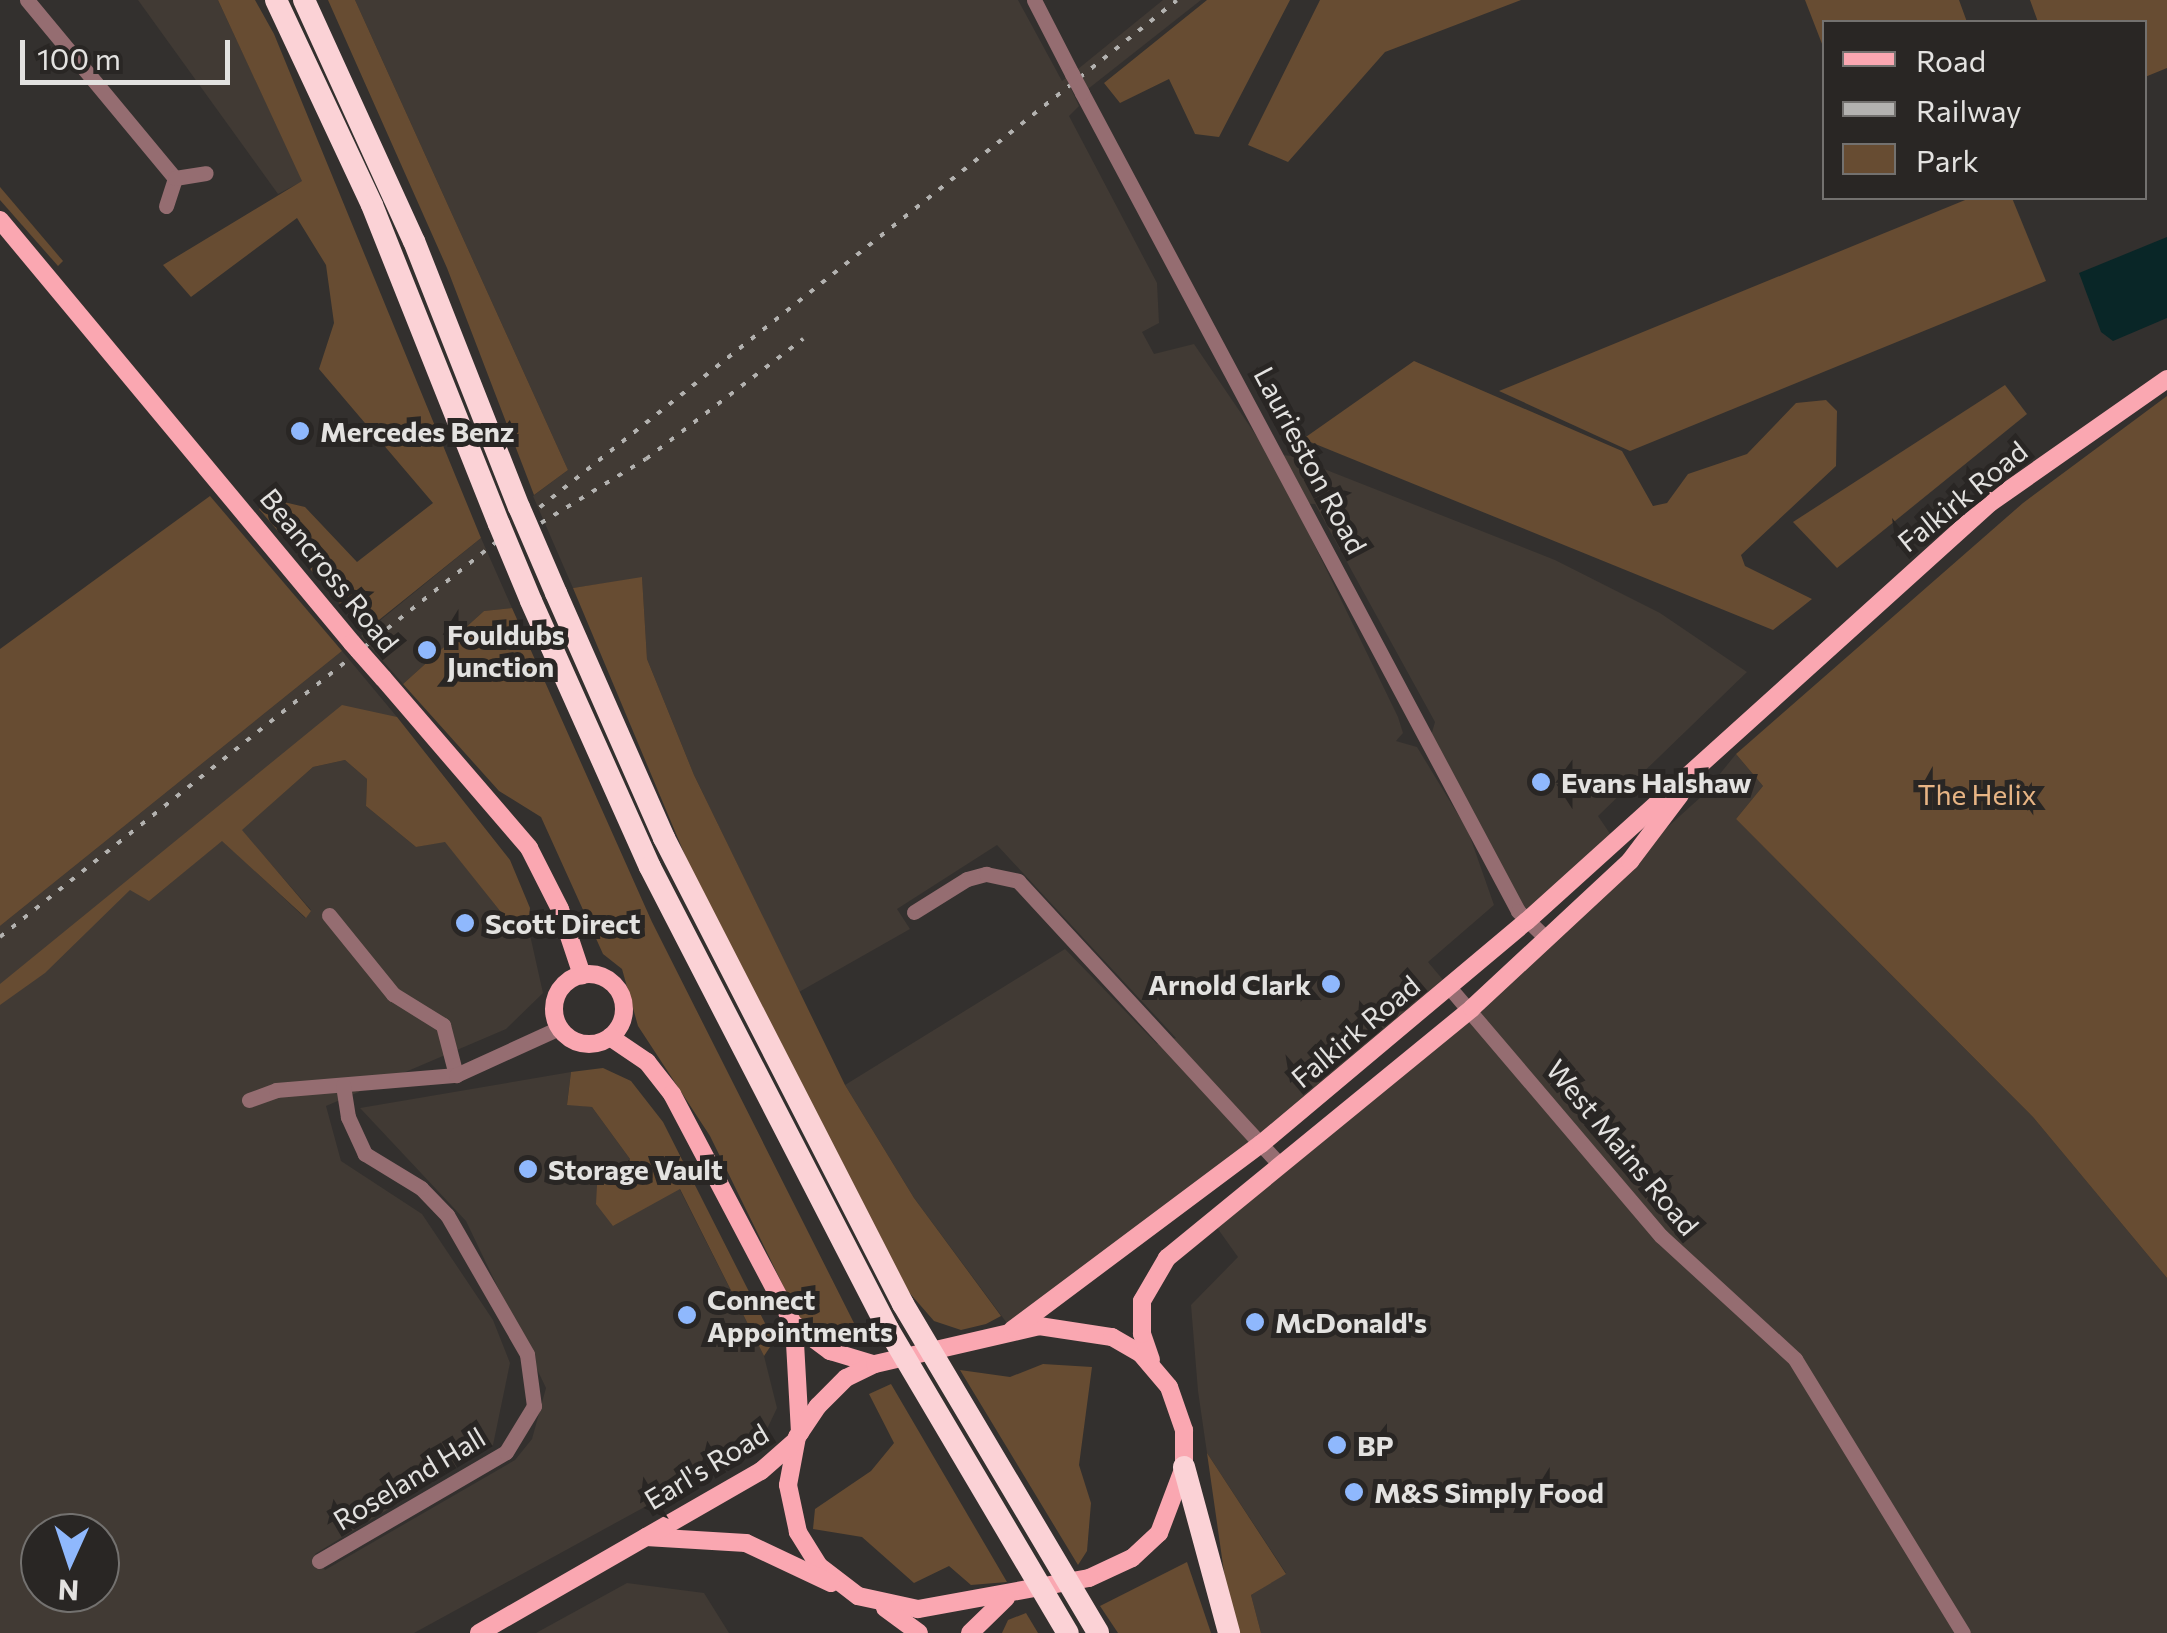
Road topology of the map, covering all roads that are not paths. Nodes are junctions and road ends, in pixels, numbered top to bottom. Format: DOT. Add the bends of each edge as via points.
graph roads {
  1 [pos="27,0"];
  2 [pos="276,0"];
  3 [pos="304,0"];
  4 [pos="1034,0"];
  5 [pos="206,173"];
  6 [pos="174,178"];
  7 [pos="166,206"];
  8 [pos="0,220"];
  9 [pos="2167,379"];
  10 [pos="1714,751"];
  11 [pos="914,912"];
  12 [pos="329,915"];
  13 [pos="1527,921"];
  14 [pos="1547,939"];
  15 [pos="582,975"];
  16 [pos="1449,987"];
  17 [pos="1472,1008"];
  18 [pos="560,1028"];
  19 [pos="610,1038"];
  20 [pos="456,1076"];
  21 [pos="343,1085"];
  22 [pos="249,1100"];
  23 [pos="1261,1144"];
  24 [pos="1280,1164"];
  25 [pos="794,1325"];
  26 [pos="1012,1330"];
  27 [pos="875,1364"];
  28 [pos="1154,1366"];
  29 [pos="798,1436"];
  30 [pos="1184,1467"];
  31 [pos="640,1538"];
  32 [pos="319,1561"];
  33 [pos="1014,1592"];
  34 [pos="867,1600"];
  35 [pos="480,1633"];
  36 [pos="920,1633"];
  37 [pos="970,1633"];
  38 [pos="1068,1633"];
  39 [pos="1098,1633"];
  40 [pos="1229,1633"];
  41 [pos="1963,1633"];
  1 -- 6 [label="street"];
  2 -- 38 [label="highway, bridge" via="372,205 531,602 666,898 888,1330"];
  3 -- 39 [label="highway, bridge" via="414,242 519,507 664,838 903,1304"];
  4 -- 13 [label="street, Laurieston Road, bridge"];
  5 -- 6 [label="street"];
  6 -- 7 [label="street"];
  8 -- 15 [label="main road, Beancross Road, bridge" via="529,848 560,909"];
  9 -- 10 [label="main road, Falkirk Road" via="1990,502"];
  10 -- 13 [label="main road, Falkirk Road"];
  10 -- 14 [label="main road, Falkirk Road" via="1630,861"];
  11 -- 23 [label="street" via="967,879 986,874 1018,881"];
  12 -- 20 [label="street" via="392,994 442,1025"];
  13 -- 14 [label="street, Laurieston Road"];
  13 -- 16 [label="main road, Falkirk Road"];
  14 -- 17 [label="main road, Falkirk Road"];
  15 -- 18 [label="main road" via="558,994"];
  15 -- 19 [label="main road" via="604,978 622,996 624,1014"];
  16 -- 17 [label="street, West Mains Road"];
  16 -- 23 [label="main road, Falkirk Road"];
  17 -- 24 [label="main road, Falkirk Road"];
  17 -- 41 [label="street, West Mains Road" via="1661,1236 1795,1359"];
  18 -- 19 [label="main road" via="582,1044"];
  18 -- 20 [label="street"];
  19 -- 25 [label="main road" via="646,1062 672,1094"];
  20 -- 21 [label="street"];
  21 -- 22 [label="street" via="276,1090"];
  21 -- 32 [label="street, Roseland Hall" via="365,1154 422,1188 447,1216 527,1354 535,1374 534,1406 506,1452"];
  23 -- 24 [label="street"];
  23 -- 26 [label="main road, Falkirk Road"];
  24 -- 28 [label="main road, Falkirk Road" via="1154,1274 1141,1319"];
  25 -- 27 [label="main road" via="830,1351"];
  25 -- 29 [label="main road"];
  26 -- 27 [label="main road"];
  26 -- 28 [label="main road" via="1088,1329 1125,1343"];
  27 -- 29 [label="main road" via="838,1384"];
  28 -- 30 [label="main road" via="1179,1408"];
  29 -- 31 [label="main road, Earl's Road" via="774,1462"];
  29 -- 34 [label="main road" via="788,1485 798,1532 819,1566"];
  30 -- 33 [label="main road" via="1170,1518 1132,1558 1089,1578"];
  30 -- 40 [label="highway"];
  31 -- 34 [label="main road, Earl's Road" via="746,1544"];
  31 -- 35 [label="main road, Earl's Road"];
  33 -- 34 [label="main road" via="918,1610"];
  33 -- 37 [label="main road"];
  34 -- 36 [label="main road"];
}
